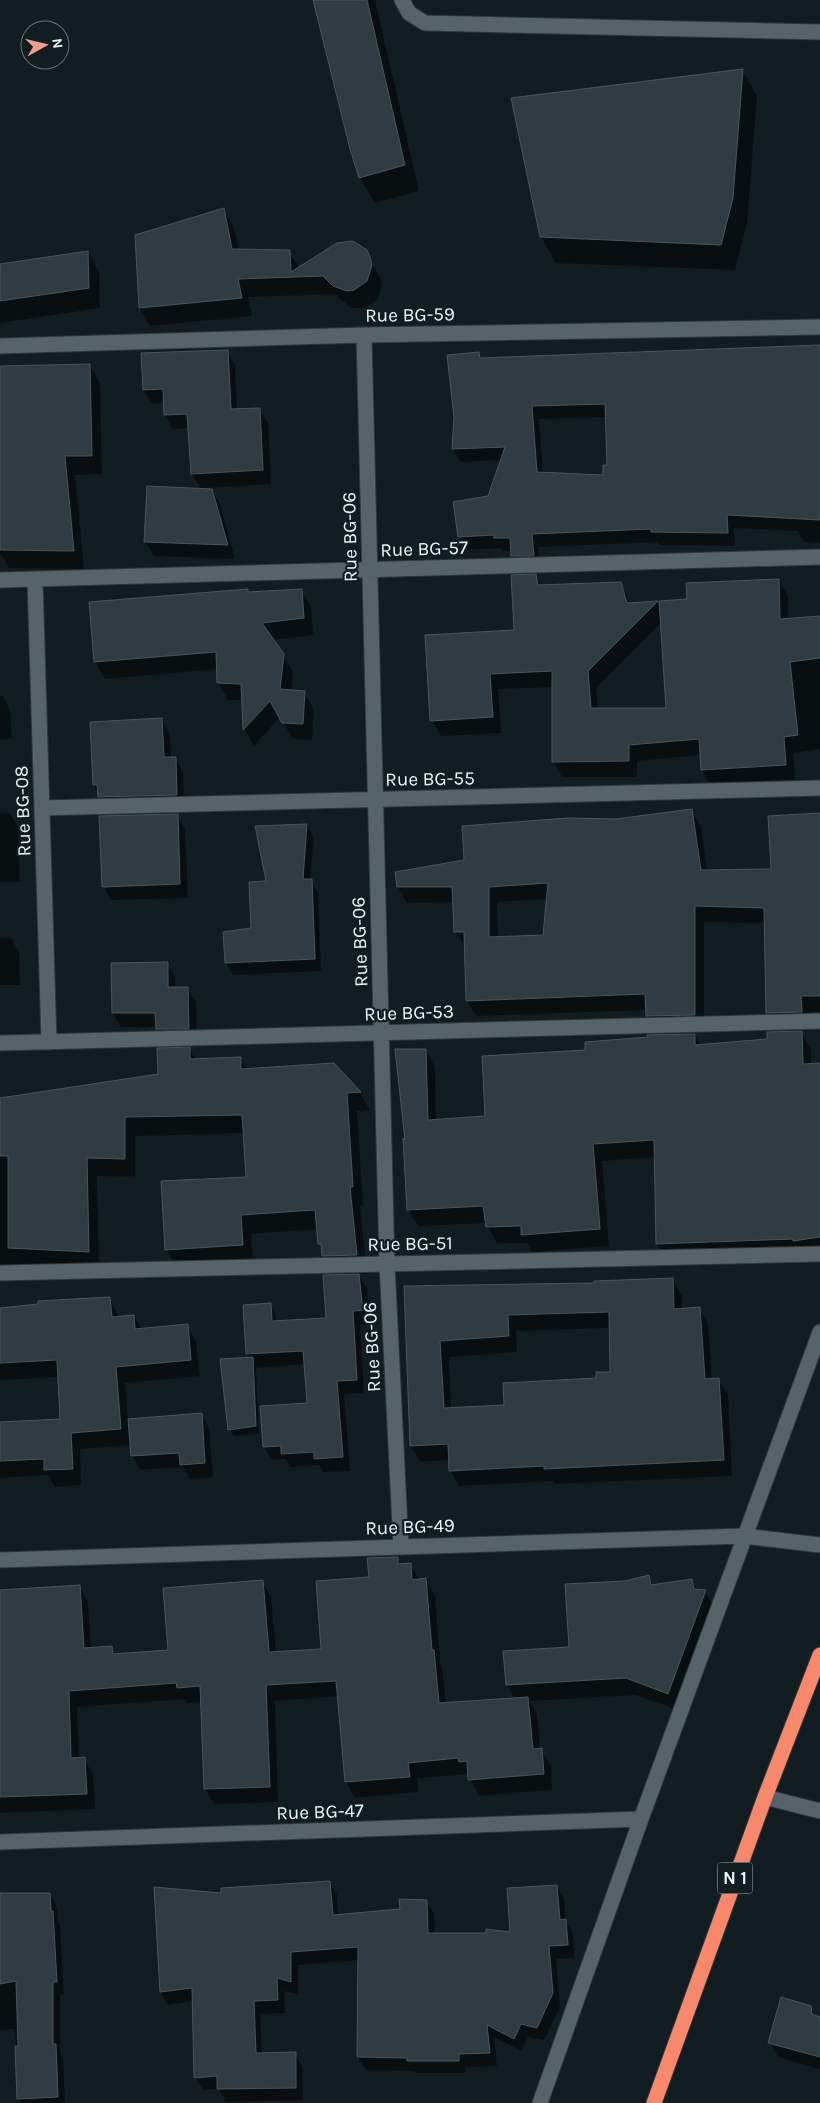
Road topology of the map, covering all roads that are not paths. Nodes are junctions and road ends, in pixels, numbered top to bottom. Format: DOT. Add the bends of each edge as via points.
graph roads {
  1 [pos="402,0"];
  2 [pos="820,32"];
  3 [pos="820,327"];
  4 [pos="364,335"];
  5 [pos="0,346"];
  6 [pos="820,557"];
  7 [pos="370,570"];
  8 [pos="0,580"];
  9 [pos="35,580"];
  10 [pos="820,788"];
  11 [pos="375,799"];
  12 [pos="42,808"];
  13 [pos="820,1021"];
  14 [pos="381,1033"];
  15 [pos="49,1042"];
  16 [pos="0,1043"];
  17 [pos="820,1254"];
  18 [pos="387,1264"];
  19 [pos="0,1272"];
  20 [pos="820,1332"];
  21 [pos="744,1536"];
  22 [pos="820,1545"];
  23 [pos="401,1547"];
  24 [pos="0,1560"];
  25 [pos="820,1655"];
  26 [pos="765,1797"];
  27 [pos="820,1811"];
  28 [pos="641,1819"];
  29 [pos="0,1842"];
  30 [pos="658,2102"];
  31 [pos="540,2103"];
  1 -- 2 [label="street" via="409,13 426,23"];
  3 -- 4 [label="street, Rue BG-59"];
  4 -- 5 [label="street, Rue BG-59"];
  4 -- 7 [label="street, Rue BG-06"];
  6 -- 7 [label="street, Rue BG-57"];
  7 -- 9 [label="street, Rue BG-57"];
  7 -- 11 [label="street, Rue BG-06"];
  8 -- 9 [label="street, Rue BG-57"];
  9 -- 12 [label="street, Rue BG-08"];
  10 -- 11 [label="street, Rue BG-55"];
  11 -- 12 [label="street, Rue BG-55"];
  11 -- 14 [label="street, Rue BG-06"];
  12 -- 15 [label="street, Rue BG-08"];
  13 -- 14 [label="street, Rue BG-53"];
  14 -- 15 [label="street, Rue BG-53"];
  14 -- 18 [label="street, Rue BG-06"];
  15 -- 16 [label="street, Rue BG-53"];
  17 -- 18 [label="street, Rue BG-51"];
  18 -- 19 [label="street, Rue BG-51"];
  18 -- 23 [label="street, Rue BG-06"];
  20 -- 21 [label="street"];
  21 -- 22 [label="street, Rue BG-49"];
  21 -- 23 [label="street, Rue BG-49"];
  21 -- 28 [label="street"];
  23 -- 24 [label="street, Rue BG-49"];
  25 -- 26 [label="highway, N 1"];
  26 -- 27 [label="street"];
  26 -- 30 [label="highway, N 1"];
  28 -- 29 [label="street, Rue BG-47"];
  28 -- 31 [label="street"];
}
